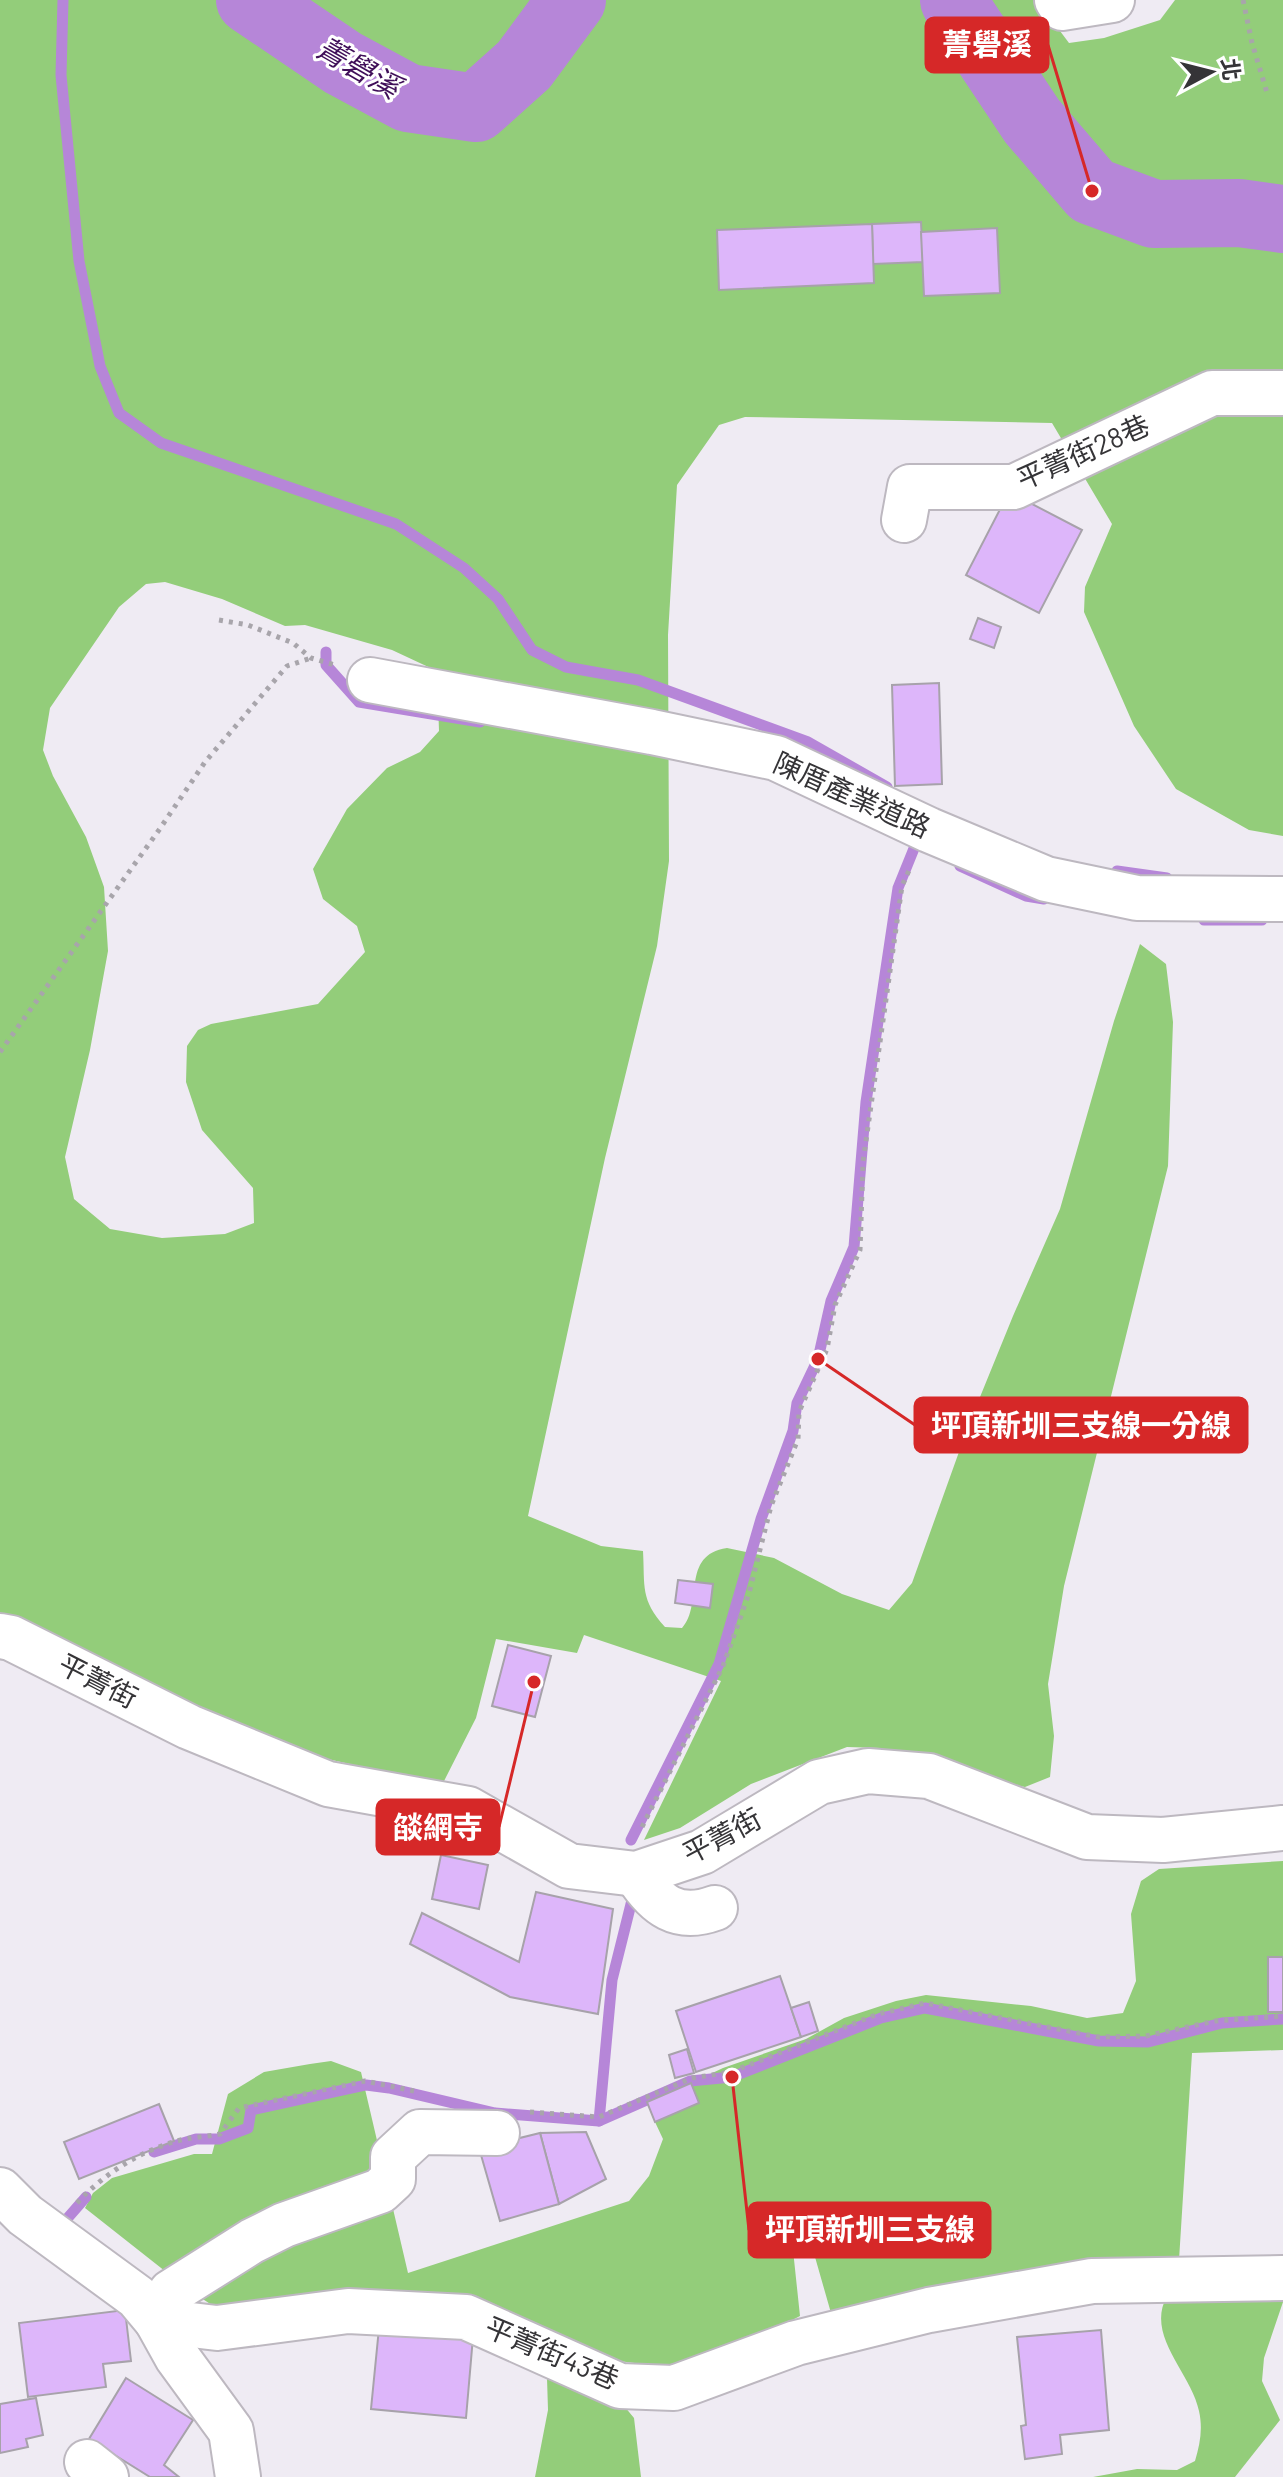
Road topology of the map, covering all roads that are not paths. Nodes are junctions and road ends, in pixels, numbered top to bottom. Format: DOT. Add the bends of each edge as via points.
graph roads {
  1 [pos="1057,0"];
  2 [pos="1112,0"];
  3 [pos="1283,393"];
  4 [pos="904,520"];
  5 [pos="370,680"];
  6 [pos="1283,899"];
  7 [pos="0,1636"];
  8 [pos="1283,1828"];
  9 [pos="636,1874"];
  10 [pos="715,1908"];
  11 [pos="511,2122"];
  12 [pos="0,2190"];
  13 [pos="1283,2278"];
  14 [pos="157,2321"];
  15 [pos="238,2477"];
  1 -- 2 [label="street" via="1062,8"];
  3 -- 4 [label="street, 平菁街28巷" via="1212,393 1014,487 910,487"];
  5 -- 6 [label="street, 陳厝產業道路" via="776,758 1046,879 1137,898"];
  7 -- 9 [label="street, 平菁街" via="189,1727 328,1784 468,1809 569,1866"];
  8 -- 9 [label="street, 平菁街" via="1163,1840 1087,1837 929,1776 868,1771 819,1782 702,1852"];
  9 -- 10 [label="street" via="665,1908 699,1914"];
  11 -- 14 [label="street" via="420,2132 393,2157 393,2179 380,2191 252,2241 171,2292"];
  12 -- 14 [label="street" via="25,2215 137,2297"];
  13 -- 14 [label="street, 平菁街43巷" via="1092,2281 929,2310 796,2343 674,2388 620,2386 466,2317 348,2311 217,2328"];
  14 -- 15 [label="street" via="231,2431"];
}
